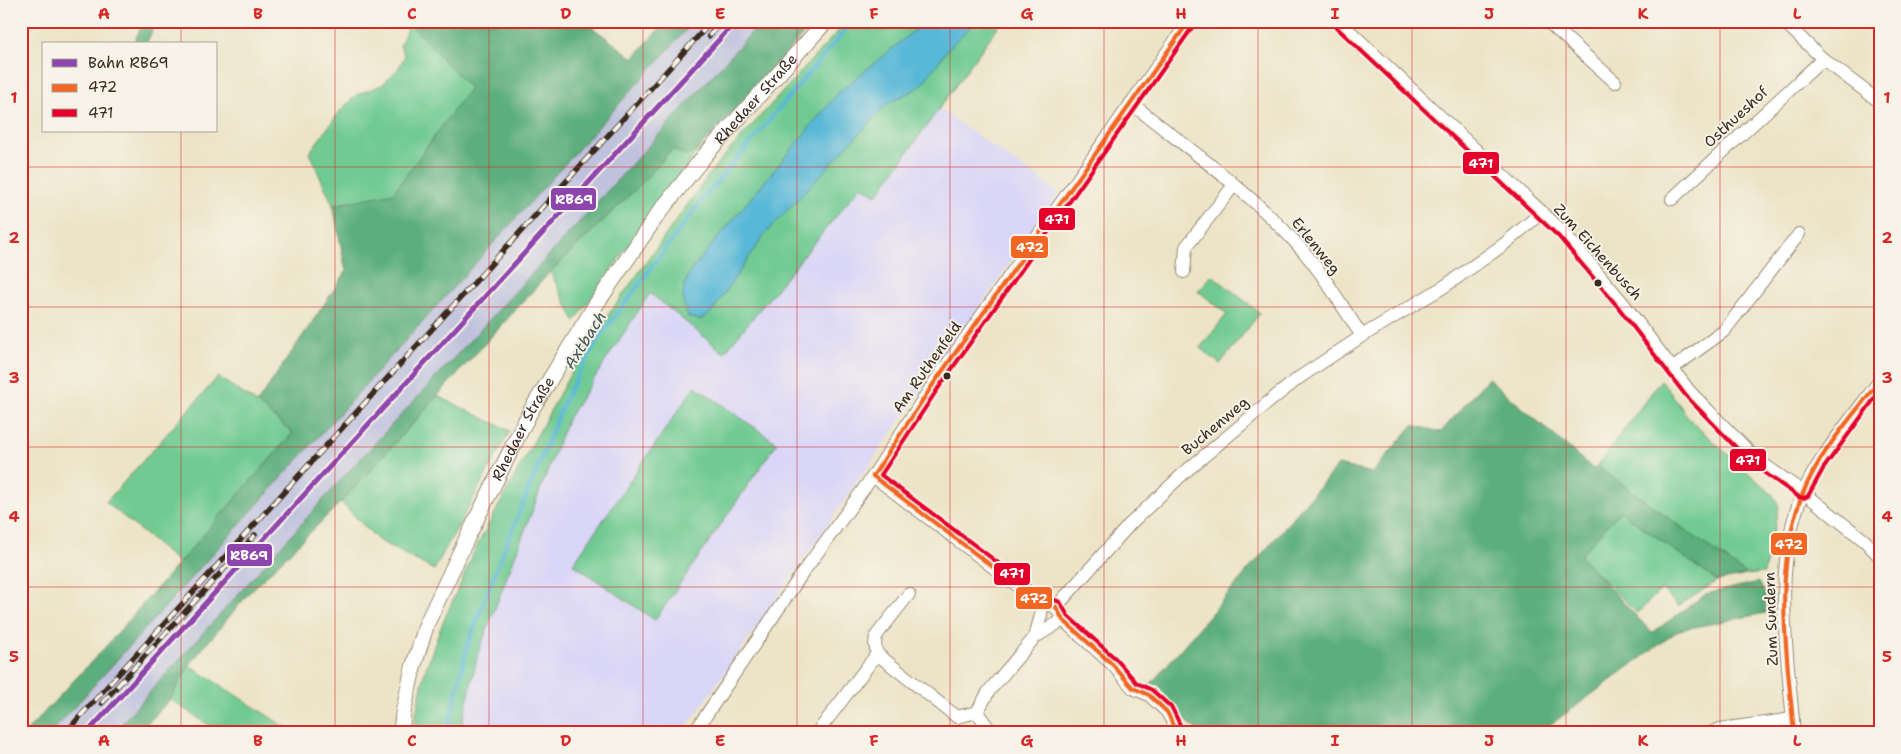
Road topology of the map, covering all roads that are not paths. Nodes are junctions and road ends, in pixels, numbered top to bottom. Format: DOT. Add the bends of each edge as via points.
graph roads {
  1 [pos="826,21"];
  2 [pos="1189,21"];
  3 [pos="1339,21"];
  4 [pos="1547,21"];
  5 [pos="1783,21"];
  6 [pos="1823,59"];
  7 [pos="1614,82"];
  8 [pos="1880,102"];
  9 [pos="1131,103"];
  10 [pos="1234,185"];
  11 [pos="1672,199"];
  12 [pos="1542,213"];
  13 [pos="1799,234"];
  14 [pos="1184,272"];
  15 [pos="1362,336"];
  16 [pos="1673,368"];
  17 [pos="1880,380"];
  18 [pos="873,476"];
  19 [pos="1803,492"];
  20 [pos="1880,557"];
  21 [pos="909,594"];
  22 [pos="1042,602"];
  23 [pos="1056,607"];
  24 [pos="1063,620"];
  25 [pos="1034,637"];
  26 [pos="877,654"];
  27 [pos="978,712"];
  28 [pos="1793,719"];
  29 [pos="401,733"];
  30 [pos="694,733"];
  31 [pos="817,733"];
  32 [pos="992,733"];
  33 [pos="1177,733"];
  34 [pos="1711,733"];
  35 [pos="1794,733"];
  1 -- 29 [label="street, Rhedaer Straße" via="706,154 658,214 595,306 530,412 427,623 402,713"];
  2 -- 9 [label="street, Am Ruthenfeld"];
  3 -- 12 [label="street, Zum Eichenbusch"];
  4 -- 7 [label="street"];
  5 -- 6 [label="street"];
  6 -- 8 [label="street"];
  6 -- 11 [label="street, Osthueshof"];
  9 -- 10 [label="street, Erlenweg"];
  9 -- 18 [label="street, Am Ruthenfeld" via="932,386"];
  10 -- 14 [label="street" via="1186,246"];
  10 -- 15 [label="street, Erlenweg" via="1297,244"];
  12 -- 15 [label="street, Buchenweg" via="1445,286"];
  12 -- 16 [label="street, Zum Eichenbusch" via="1564,233"];
  13 -- 16 [label="street" via="1724,331"];
  15 -- 23 [label="street, Buchenweg" via="1300,377 1186,472 1130,524"];
  16 -- 19 [label="street, Zum Eichenbusch" via="1690,392 1756,459"];
  17 -- 19 [label="street, Zum Sundern" via="1837,438"];
  18 -- 22 [label="street"];
  18 -- 30 [label="street, Am Ruthenfeld"];
  19 -- 20 [label="street, Zum Eichenbusch" via="1865,541"];
  19 -- 28 [label="street, Zum Sundern" via="1789,534 1784,574"];
  21 -- 26 [label="street" via="876,636"];
  22 -- 23 [label="street"];
  22 -- 25 [label="street"];
  23 -- 24 [label="street"];
  24 -- 25 [label="street"];
  24 -- 33 [label="street" via="1112,664 1133,688 1149,695 1171,718"];
  25 -- 27 [label="street" via="989,691"];
  26 -- 27 [label="street" via="958,717"];
  26 -- 31 [label="street"];
  27 -- 32 [label="street"];
  28 -- 34 [label="street"];
  28 -- 35 [label="street, Zum Sundern"];
}
